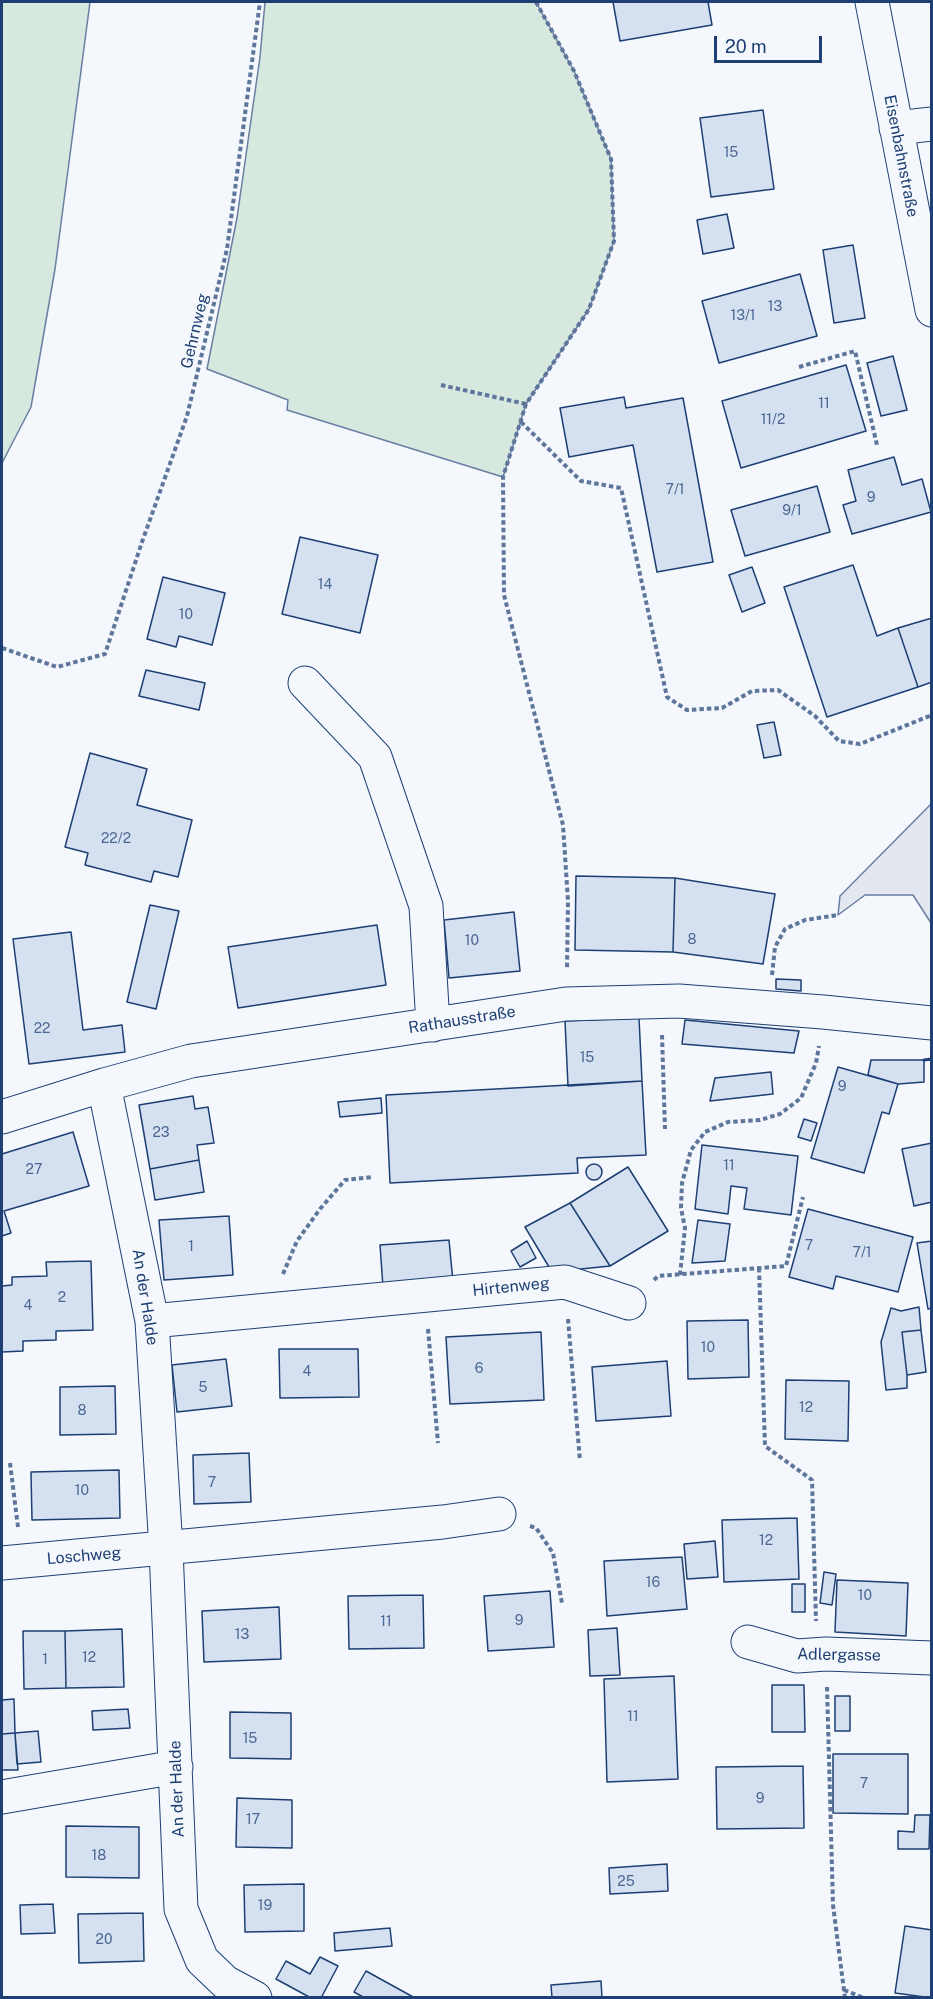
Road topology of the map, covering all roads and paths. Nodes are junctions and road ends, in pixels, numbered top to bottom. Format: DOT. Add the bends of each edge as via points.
graph roads {
  1 [pos="260,2"];
  2 [pos="536,2"];
  3 [pos="872,2"];
  4 [pos="932,124"];
  5 [pos="896,128"];
  6 [pos="932,310"];
  7 [pos="799,367"];
  8 [pos="441,385"];
  9 [pos="526,404"];
  10 [pos="521,422"];
  11 [pos="877,445"];
  12 [pos="2,648"];
  13 [pos="305,683"];
  14 [pos="932,715"];
  15 [pos="838,915"];
  16 [pos="661,1002"];
  17 [pos="566,1004"];
  18 [pos="769,1008"];
  19 [pos="823,1012"];
  20 [pos="932,1023"];
  21 [pos="433,1025"];
  22 [pos="104,1085"];
  23 [pos="2,1117"];
  24 [pos="665,1129"];
  25 [pos="373,1177"];
  26 [pos="803,1197"];
  27 [pos="759,1268"];
  28 [pos="680,1275"];
  29 [pos="565,1282"];
  30 [pos="425,1296"];
  31 [pos="629,1303"];
  32 [pos="276,1310"];
  33 [pos="152,1321"];
  34 [pos="438,1443"];
  35 [pos="580,1461"];
  36 [pos="10,1463"];
  37 [pos="499,1514"];
  38 [pos="166,1549"];
  39 [pos="12,1562"];
  40 [pos="562,1604"];
  41 [pos="748,1642"];
  42 [pos="822,1654"];
  43 [pos="932,1658"];
  44 [pos="176,1767"];
  45 [pos="2,1797"];
  46 [pos="844,1990"];
  47 [pos="255,1998"];
  48 [pos="845,1998"];
  49 [pos="864,1998"];
  1 -- 12 [label="path, Gehrnweg" via="227,249 187,416 105,654 57,667"];
  2 -- 9 [label="path" via="574,70 611,159 614,242 589,309"];
  3 -- 5 [label="street, Eisenbahnstraße"];
  4 -- 5 [label="street"];
  5 -- 6 [label="street, Eisenbahnstraße"];
  7 -- 11 [label="path" via="855,351"];
  8 -- 9 [label="path"];
  9 -- 10 [label="path"];
  10 -- 14 [label="path" via="581,482 621,488 667,697 687,710 722,708 752,691 778,690 815,716 839,741 860,744"];
  10 -- 17 [label="path" via="503,477 504,596 563,825 568,901"];
  13 -- 21 [label="street" via="375,757 426,906"];
  15 -- 18 [label="path" via="804,920 785,928 774,947"];
  16 -- 17 [label="street, Rathausstraße"];
  16 -- 18 [label="street, Rathausstraße"];
  16 -- 24 [label="path"];
  17 -- 21 [label="street, Rathausstraße"];
  18 -- 19 [label="street, Rathausstraße"];
  19 -- 20 [label="street, Rathausstraße"];
  19 -- 28 [label="path" via="816,1063 801,1098 780,1114 728,1122 705,1132 691,1150 682,1183 685,1228"];
  21 -- 22 [label="street, Rathausstraße" via="191,1061"];
  22 -- 23 [label="street, Rathausstraße"];
  22 -- 33 [label="street, An der Halde"];
  25 -- 32 [label="path" via="345,1180 320,1209 297,1241 276,1290"];
  26 -- 27 [label="path" via="786,1266"];
  27 -- 28 [label="path"];
  27 -- 42 [label="path" via="765,1446 812,1480"];
  28 -- 31 [label="path" via="658,1276"];
  29 -- 30 [label="street, Hirtenweg"];
  29 -- 31 [label="street, Hirtenweg"];
  29 -- 35 [label="path"];
  30 -- 32 [label="street, Hirtenweg"];
  30 -- 34 [label="path"];
  32 -- 33 [label="street, Hirtenweg"];
  33 -- 38 [label="street, An der Halde"];
  36 -- 39 [label="path"];
  37 -- 38 [label="street"];
  37 -- 40 [label="path" via="536,1528 553,1554"];
  38 -- 39 [label="street, Loschweg"];
  38 -- 44 [label="street, An der Halde"];
  41 -- 42 [label="street, Adlergasse" via="797,1656"];
  42 -- 43 [label="street, Adlergasse"];
  42 -- 46 [label="path" via="833,1905"];
  44 -- 45 [label="street"];
  44 -- 47 [label="street, An der Halde" via="181,1910 202,1960 225,1982"];
  46 -- 48 [label="path"];
  46 -- 49 [label="path"];
}
